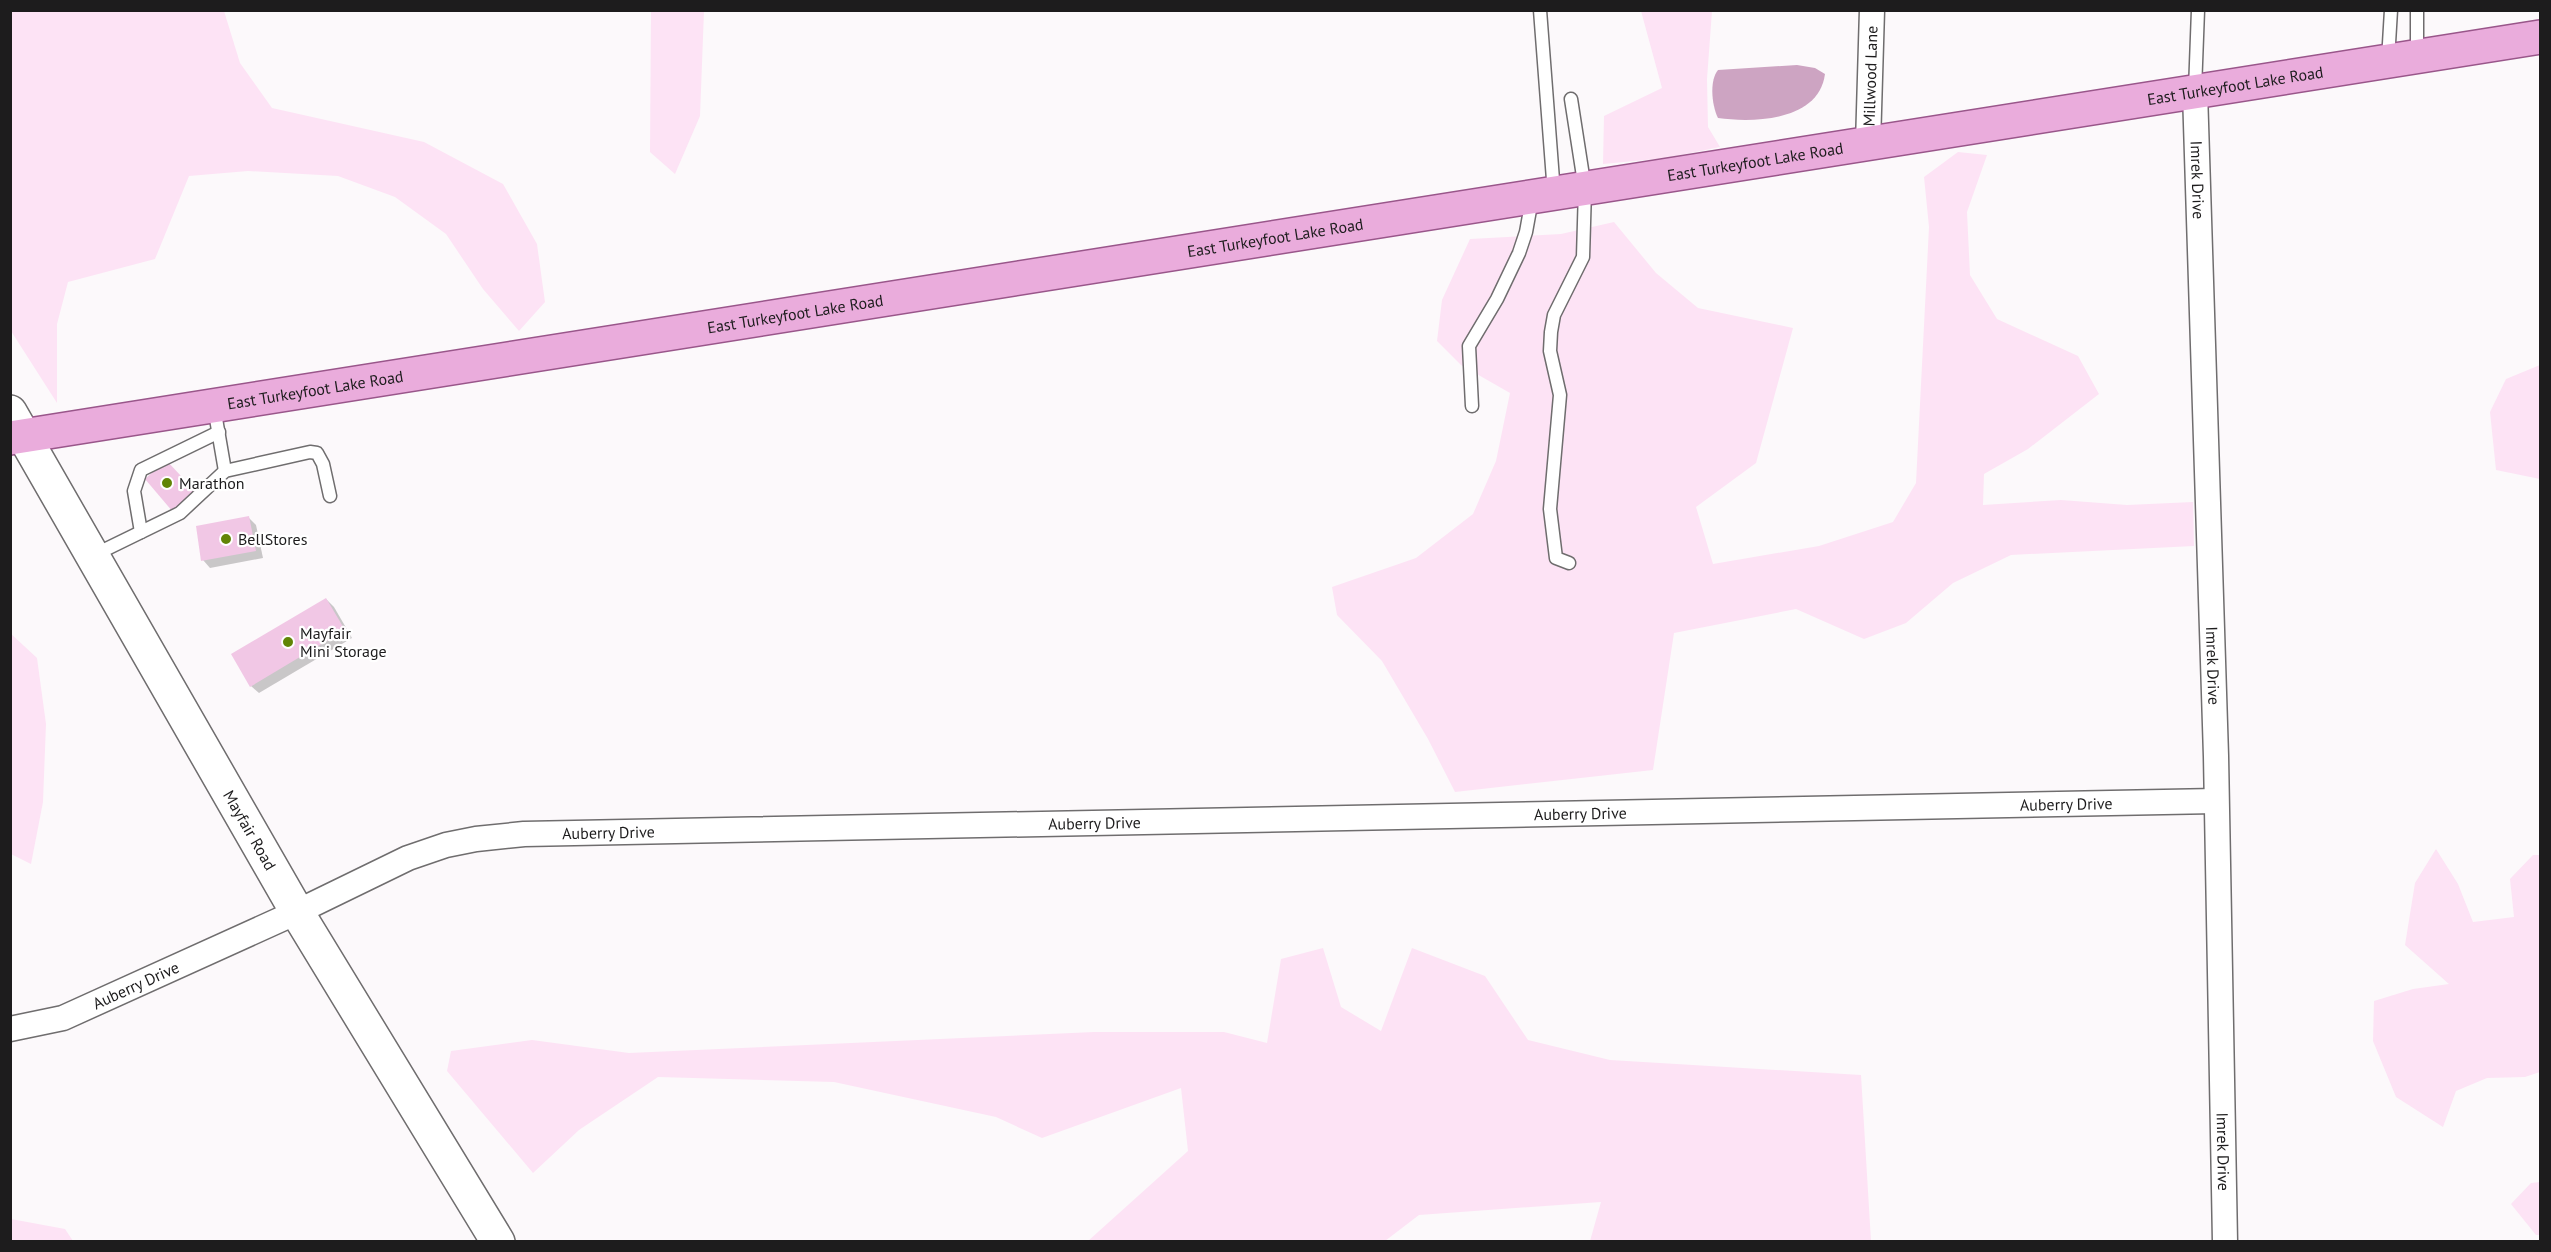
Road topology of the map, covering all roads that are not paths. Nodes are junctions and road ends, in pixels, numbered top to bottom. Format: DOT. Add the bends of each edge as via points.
graph roads {
  1 [pos="1540,10"];
  2 [pos="1872,10"];
  3 [pos="2198,10"];
  4 [pos="2391,10"];
  5 [pos="2417,10"];
  6 [pos="2541,37"];
  7 [pos="2402,59"];
  8 [pos="2195,92"];
  9 [pos="1571,99"];
  10 [pos="1868,144"];
  11 [pos="1557,193"];
  12 [pos="1472,406"];
  13 [pos="216,418"];
  14 [pos="15,428"];
  15 [pos="225,471"];
  16 [pos="330,496"];
  17 [pos="141,532"];
  18 [pos="93,555"];
  19 [pos="1569,563"];
  20 [pos="2216,801"];
  21 [pos="297,912"];
  22 [pos="10,1029"];
  23 [pos="498,1242"];
  24 [pos="2225,1242"];
  1 -- 11 [label="lane"];
  2 -- 10 [label="street, Millwood Lane"];
  3 -- 8 [label="lane"];
  4 -- 7 [label="lane"];
  5 -- 7 [label="lane"];
  6 -- 7 [label="main road, East Turkeyfoot Lake Road"];
  7 -- 8 [label="main road, East Turkeyfoot Lake Road"];
  8 -- 10 [label="main road, East Turkeyfoot Lake Road"];
  8 -- 20 [label="street, Imrek Drive"];
  9 -- 11 [label="lane"];
  10 -- 11 [label="main road, East Turkeyfoot Lake Road"];
  11 -- 12 [label="lane" via="1526,232 1497,299 1469,346"];
  11 -- 13 [label="main road, East Turkeyfoot Lake Road"];
  11 -- 19 [label="lane" via="1583,257 1554,315 1550,351 1560,395 1550,509 1556,558"];
  13 -- 14 [label="main road, East Turkeyfoot Lake Road"];
  13 -- 15 [label="lane"];
  13 -- 17 [label="lane" via="141,470 134,491"];
  14 -- 18 [label="street, Mayfair Road"];
  15 -- 16 [label="lane" via="317,453"];
  15 -- 17 [label="lane" via="180,513"];
  17 -- 18 [label="lane"];
  18 -- 21 [label="street, Mayfair Road"];
  20 -- 21 [label="street, Auberry Drive" via="524,834 466,841 408,858"];
  20 -- 24 [label="street, Imrek Drive"];
  21 -- 22 [label="street, Auberry Drive" via="63,1018"];
  21 -- 23 [label="street, Mayfair Road"];
}
